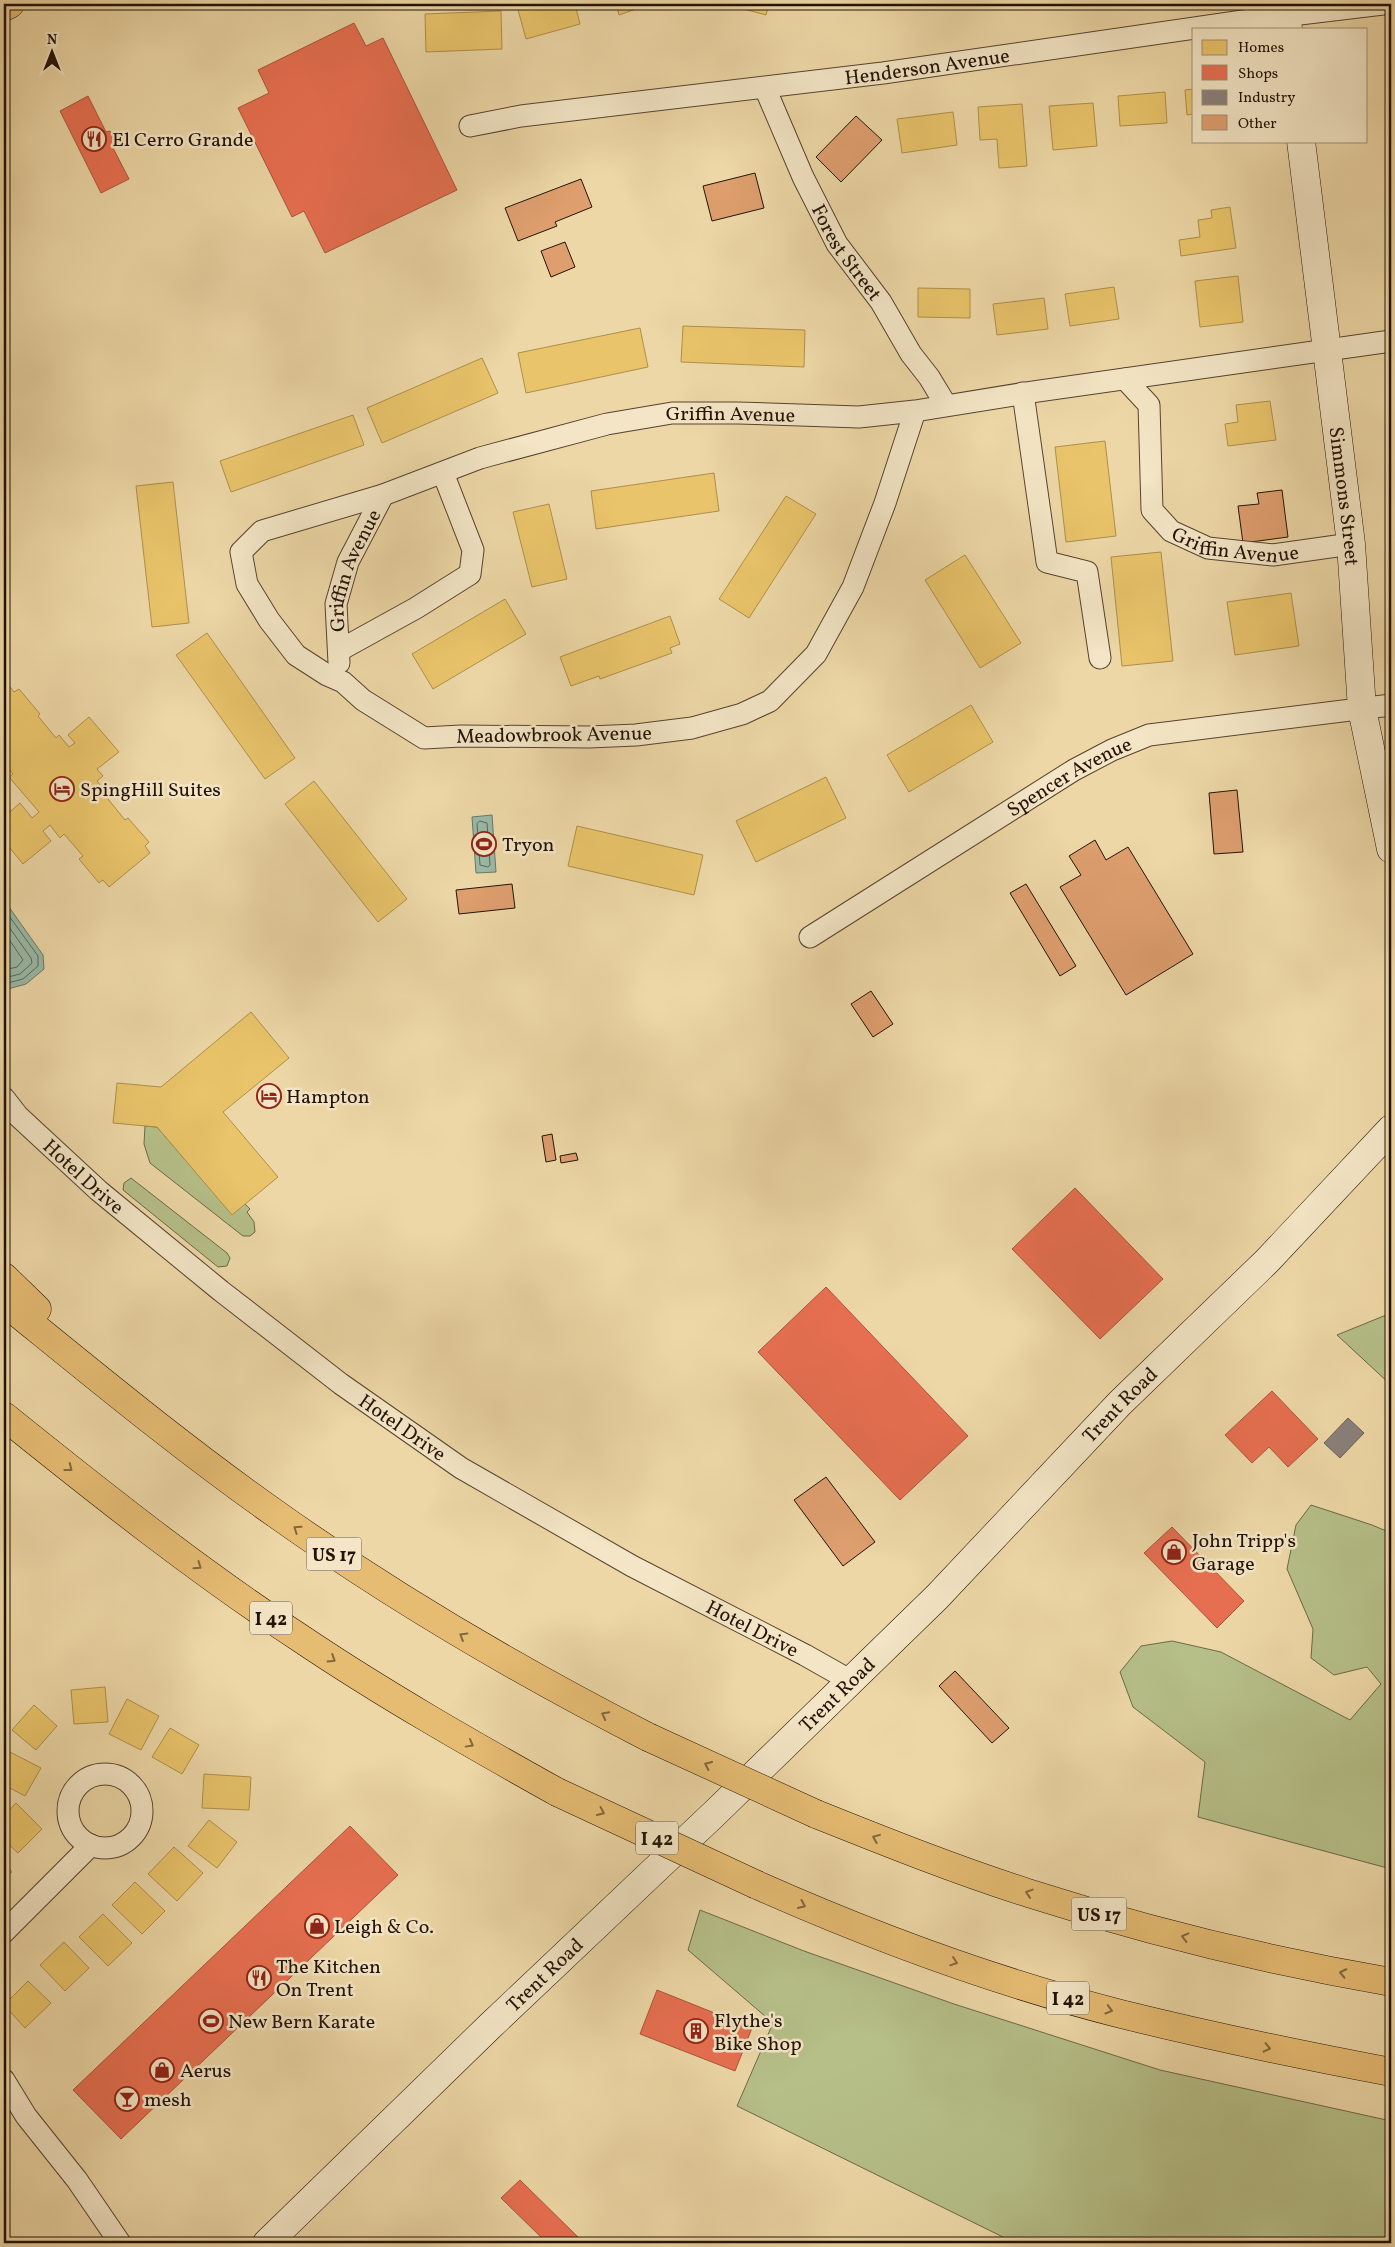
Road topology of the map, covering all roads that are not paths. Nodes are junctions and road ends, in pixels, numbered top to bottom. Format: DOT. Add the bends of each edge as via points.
graph roads {
  1 [pos="10,4"];
  2 [pos="1383,4"];
  3 [pos="4,7"];
  4 [pos="1286,16"];
  5 [pos="1199,28"];
  6 [pos="1192,29"];
  7 [pos="765,88"];
  8 [pos="470,126"];
  9 [pos="1301,142"];
  10 [pos="1391,341"];
  11 [pos="1326,348"];
  12 [pos="1125,379"];
  13 [pos="1024,393"];
  14 [pos="946,406"];
  15 [pos="915,411"];
  16 [pos="443,473"];
  17 [pos="383,495"];
  18 [pos="1351,544"];
  19 [pos="340,650"];
  20 [pos="1100,658"];
  21 [pos="338,680"];
  22 [pos="1391,705"];
  23 [pos="1362,709"];
  24 [pos="1391,718"];
  25 [pos="424,738"];
  26 [pos="1391,849"];
  27 [pos="810,937"];
  28 [pos="4,1098"];
  29 [pos="1391,1128"];
  30 [pos="4,1277"];
  31 [pos="4,1302"];
  32 [pos="52,1332"];
  33 [pos="4,1416"];
  34 [pos="4,1421"];
  35 [pos="46,1450"];
  36 [pos="851,1681"];
  37 [pos="91,1845"];
  38 [pos="26,1910"];
  39 [pos="4,1916"];
  40 [pos="4,1932"];
  41 [pos="1391,1982"];
  42 [pos="1391,2072"];
  43 [pos="4,2080"];
  44 [pos="120,2243"];
  45 [pos="267,2243"];
  1 -- 3 [label="main road"];
  2 -- 4 [label="street, Henderson Avenue"];
  4 -- 5 [label="street, Henderson Avenue"];
  6 -- 7 [label="street, Henderson Avenue"];
  7 -- 8 [label="street, Henderson Avenue" via="521,116"];
  7 -- 14 [label="street, Forest Street" via="803,178 837,244 881,302"];
  9 -- 11 [label="street, Simmons Street"];
  10 -- 11 [label="street, Griffin Avenue"];
  11 -- 12 [label="street, Griffin Avenue"];
  11 -- 18 [label="street, Simmons Street"];
  12 -- 13 [label="street, Griffin Avenue"];
  12 -- 18 [label="street, Griffin Avenue" via="1149,405 1152,510 1171,531 1208,548 1273,555"];
  13 -- 14 [label="street, Griffin Avenue"];
  13 -- 20 [label="street" via="1047,562 1087,572"];
  14 -- 15 [label="street, Griffin Avenue"];
  15 -- 16 [label="street, Griffin Avenue" via="859,417 672,413 606,424 480,458"];
  15 -- 25 [label="street, Meadowbrook Avenue" via="853,587 816,654 770,701 742,714 692,728 636,735"];
  16 -- 17 [label="street, Griffin Avenue"];
  16 -- 19 [label="street, Griffin Avenue" via="473,550 470,574"];
  17 -- 19 [label="street, Griffin Avenue" via="348,562 336,604"];
  17 -- 21 [label="street, Griffin Avenue" via="262,531 241,552 247,584 269,620 296,655"];
  18 -- 23 [label="street, Simmons Street"];
  19 -- 21 [label="street, Griffin Avenue"];
  21 -- 25 [label="street, Griffin Avenue" via="363,700"];
  22 -- 23 [label="street, Spencer Avenue"];
  23 -- 24 [label="street, Spencer Avenue"];
  23 -- 26 [label="street, Simmons Street"];
  23 -- 27 [label="street, Spencer Avenue" via="1149,735 1112,750 1074,770"];
  28 -- 36 [label="street, Hotel Drive" via="18,1116 99,1191 221,1291 341,1384 461,1468 632,1566"];
  29 -- 36 [label="street, Trent Road" via="1267,1262 1120,1403 937,1597"];
  30 -- 32 [label="main road"];
  31 -- 32 [label="main road"];
  41 -- 32 [label="main road, US 17, one-way, bridge" via="1249,1954 1028,1893 816,1814 648,1738 466,1638 275,1514 178,1442"];
  33 -- 35 [label="main road, I 42"];
  34 -- 35 [label="main road"];
  35 -- 42 [label="main road, I 42, one-way, bridge" via="176,1551 302,1640 443,1728 556,1792 757,1885 825,1915 1028,1986 1120,2013 1270,2049"];
  36 -- 45 [label="street, Trent Road"];
  37 -- 38 [label="street"];
  38 -- 39 [label="street"];
  38 -- 40 [label="street"];
  43 -- 44 [label="street" via="26,2116 77,2180"];
}
